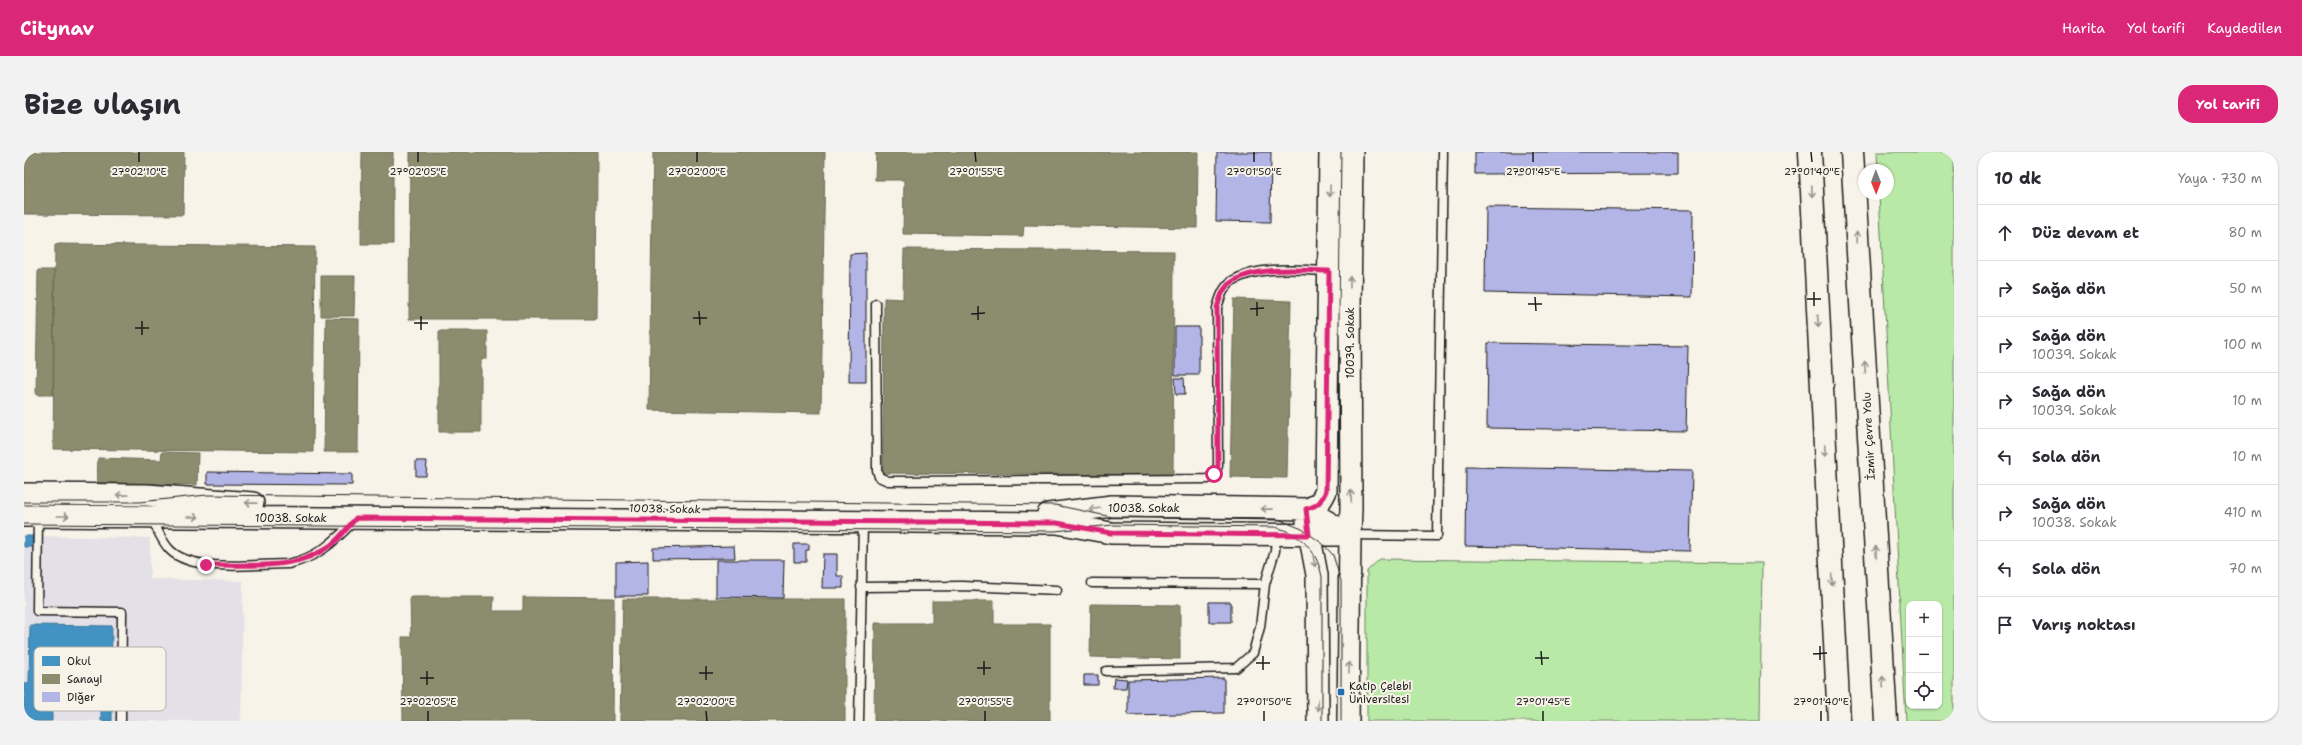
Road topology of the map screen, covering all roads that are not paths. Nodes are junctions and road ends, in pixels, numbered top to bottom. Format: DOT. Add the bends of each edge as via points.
graph roads {
  1 [pos="1330,152"];
  2 [pos="1352,152"];
  3 [pos="1442,152"];
  4 [pos="1810,152"];
  5 [pos="1852,152"];
  6 [pos="1329,271"];
  7 [pos="876,304"];
  8 [pos="24,494"];
  9 [pos="1306,509"];
  10 [pos="31,516"];
  11 [pos="151,517"];
  12 [pos="356,518"];
  13 [pos="863,522"];
  14 [pos="1276,534"];
  15 [pos="1309,535"];
  16 [pos="1350,535"];
  17 [pos="1092,583"];
  18 [pos="1265,584"];
  19 [pos="861,587"];
  20 [pos="1057,590"];
  21 [pos="122,647"];
  22 [pos="1106,672"];
  23 [pos="121,711"];
  24 [pos="121,721"];
  25 [pos="859,721"];
  26 [pos="1318,721"];
  27 [pos="1348,721"];
  28 [pos="1839,721"];
  29 [pos="1886,721"];
  1 -- 6 [label="street, 10039. Sokak, one-way"];
  16 -- 2 [label="street, 10039. Sokak, one-way"];
  3 -- 16 [label="lane" via="1437,536"];
  4 -- 28 [label="highway, one-way"];
  29 -- 5 [label="highway, İzmir Çevre Yolu, one-way"];
  6 -- 7 [label="lane" via="1259,272 1232,282 1222,293 1217,308 1218,466 1208,479 888,481 879,477"];
  6 -- 9 [label="street, 10039. Sokak" via="1326,491 1322,502"];
  9 -- 8 [label="street, 10038. Sokak, one-way" via="1112,506 1058,514 229,503 147,495"];
  9 -- 15 [label="street"];
  9 -- 16 [label="street"];
  10 -- 11 [label="street, 10038. Sokak, one-way"];
  10 -- 21 [label="lane" via="37,611 122,612"];
  11 -- 12 [label="street, 10038. Sokak, one-way"];
  11 -- 12 [label="lane" via="164,543 175,554 190,562 206,565 288,564 305,560 332,544"];
  12 -- 13 [label="street, 10038. Sokak"];
  13 -- 14 [label="street, 10038. Sokak" via="1057,523 1111,533"];
  13 -- 19 [label="lane"];
  14 -- 15 [label="street, 10038. Sokak"];
  14 -- 18 [label="lane" via="1275,550"];
  15 -- 16 [label="street, 10038. Sokak"];
  15 -- 26 [label="street, one-way" via="1317,575"];
  27 -- 16 [label="street, 10039. Sokak, one-way"];
  17 -- 18 [label="lane"];
  18 -- 22 [label="lane" via="1260,627 1253,653 1236,668"];
  19 -- 20 [label="lane" via="962,586"];
  19 -- 25 [label="lane"];
  23 -- 24 [label="lane"];
}
